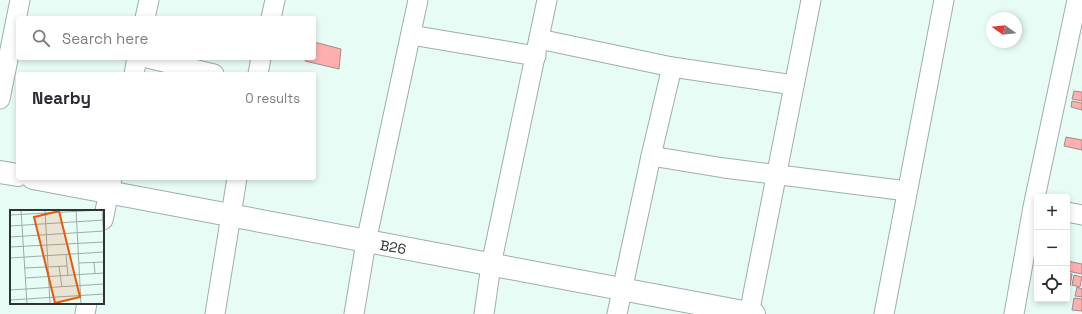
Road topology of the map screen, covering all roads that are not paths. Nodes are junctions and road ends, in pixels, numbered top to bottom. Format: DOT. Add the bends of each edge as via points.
graph roads {
  1 [pos="20,0"];
  2 [pos="148,0"];
  3 [pos="276,0"];
  4 [pos="418,0"];
  5 [pos="547,0"];
  6 [pos="811,0"];
  7 [pos="944,0"];
  8 [pos="1077,0"];
  9 [pos="17,16"];
  10 [pos="145,16"];
  11 [pos="272,16"];
  12 [pos="16,20"];
  13 [pos="411,35"];
  14 [pos="538,48"];
  15 [pos="137,60"];
  16 [pos="155,60"];
  17 [pos="261,60"];
  18 [pos="672,67"];
  19 [pos="134,72"];
  20 [pos="206,72"];
  21 [pos="258,72"];
  22 [pos="794,85"];
  23 [pos="0,99"];
  24 [pos="651,156"];
  25 [pos="0,172"];
  26 [pos="16,175"];
  27 [pos="777,175"];
  28 [pos="55,180"];
  29 [pos="237,180"];
  30 [pos="110,185"];
  31 [pos="907,191"];
  32 [pos="1038,194"];
  33 [pos="1034,212"];
  34 [pos="1070,213"];
  35 [pos="104,215"];
  36 [pos="230,215"];
  37 [pos="1082,215"];
  38 [pos="366,242"];
  39 [pos="491,265"];
  40 [pos="622,289"];
  41 [pos="87,304"];
  42 [pos="85,314"];
  43 [pos="215,314"];
  44 [pos="354,314"];
  45 [pos="484,314"];
  46 [pos="617,314"];
  47 [pos="751,314"];
  48 [pos="884,314"];
  49 [pos="1014,314"];
  1 -- 9 [label="street"];
  2 -- 10 [label="street"];
  3 -- 11 [label="street"];
  4 -- 13 [label="street"];
  5 -- 14 [label="street"];
  6 -- 22 [label="street"];
  7 -- 31 [label="street"];
  8 -- 32 [label="street"];
  12 -- 23 [label="street"];
  13 -- 14 [label="street"];
  13 -- 38 [label="street"];
  14 -- 18 [label="street"];
  14 -- 39 [label="street"];
  15 -- 19 [label="street"];
  16 -- 20 [label="street"];
  17 -- 21 [label="street"];
  18 -- 22 [label="street"];
  18 -- 24 [label="street"];
  22 -- 27 [label="street"];
  24 -- 27 [label="street"];
  24 -- 40 [label="street"];
  25 -- 26 [label="highway"];
  27 -- 31 [label="street"];
  27 -- 47 [label="street"];
  28 -- 30 [label="highway, B26"];
  29 -- 36 [label="street"];
  30 -- 35 [label="street"];
  30 -- 36 [label="highway, B26"];
  31 -- 48 [label="street"];
  33 -- 49 [label="street"];
  34 -- 37 [label="street"];
  36 -- 38 [label="highway, B26"];
  36 -- 43 [label="street"];
  38 -- 39 [label="highway, B26"];
  38 -- 44 [label="street"];
  39 -- 40 [label="highway, B26"];
  39 -- 45 [label="street"];
  40 -- 46 [label="street"];
  40 -- 47 [label="highway, B26"];
  41 -- 42 [label="street"];
}
